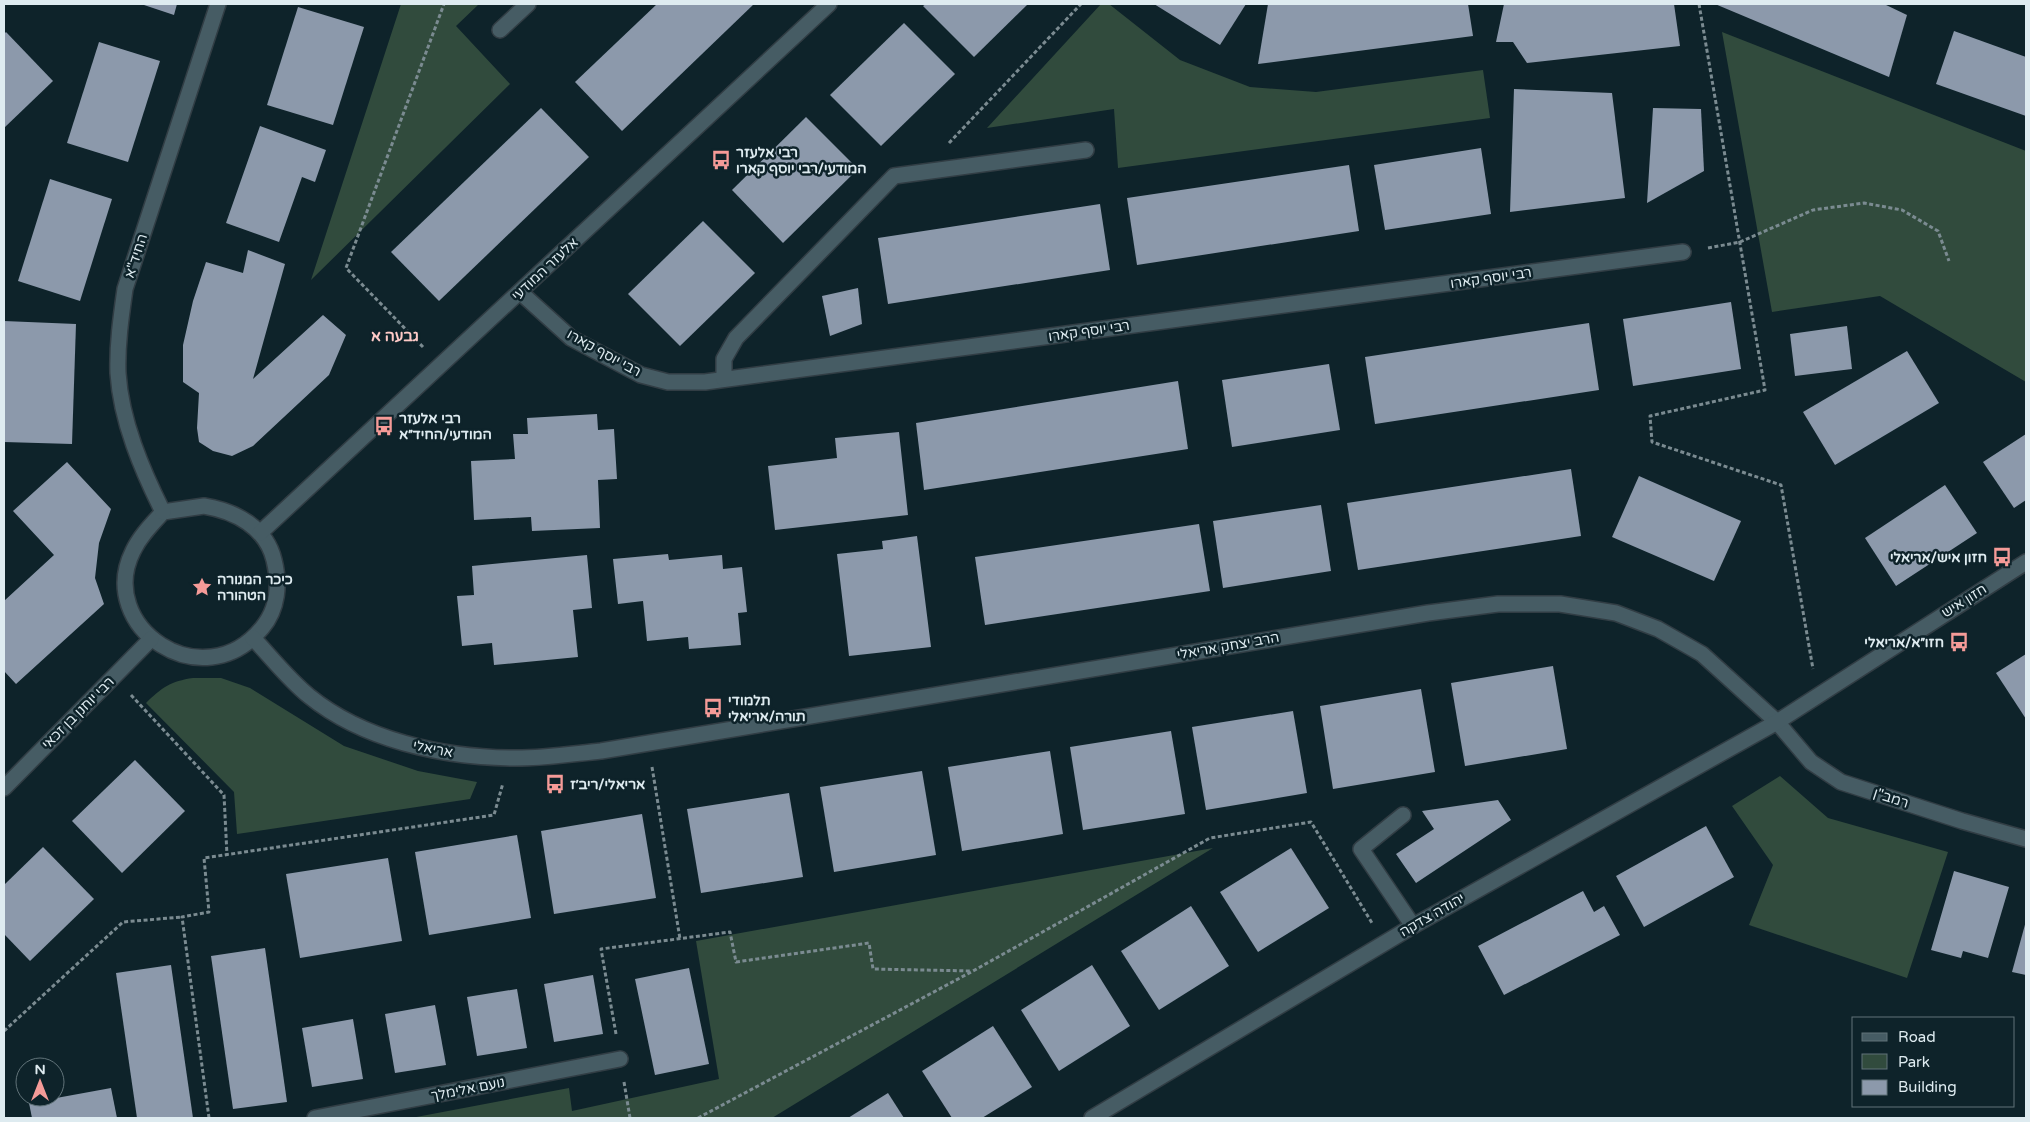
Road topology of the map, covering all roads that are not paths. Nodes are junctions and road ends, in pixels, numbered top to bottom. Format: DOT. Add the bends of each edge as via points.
graph roads {
  1 [pos="218,4"];
  2 [pos="528,4"];
  3 [pos="821,6"];
  4 [pos="500,30"];
  5 [pos="1086,150"];
  6 [pos="1683,252"];
  7 [pos="520,292"];
  8 [pos="724,379"];
  9 [pos="162,512"];
  10 [pos="260,533"];
  11 [pos="2026,562"];
  12 [pos="254,638"];
  13 [pos="151,639"];
  14 [pos="1777,722"];
  15 [pos="648,744"];
  16 [pos="4,788"];
  17 [pos="1403,815"];
  18 [pos="2026,838"];
  19 [pos="1413,926"];
  20 [pos="620,1059"];
  21 [pos="1112,1113"];
  22 [pos="315,1118"];
  23 [pos="1092,1118"];
  1 -- 9 [label="street, החיד\"א" via="125,289 118,333 118,375 125,414"];
  2 -- 4 [label="street"];
  3 -- 7 [label="street, אלעזר המודעי"];
  5 -- 8 [label="street" via="894,176 736,338 724,359"];
  6 -- 8 [label="street, רבי יוסף קארו"];
  7 -- 8 [label="street, רבי יוסף קארו" via="571,338 641,375 668,382"];
  7 -- 10 [label="street, אלעזר המודעי"];
  9 -- 10 [label="street" via="204,506 225,510 244,519"];
  9 -- 13 [label="street" via="132,552 126,575 127,598 136,620"];
  10 -- 12 [label="street" via="272,552 278,575 274,606"];
  11 -- 14 [label="street, חזון איש"];
  12 -- 13 [label="street" via="235,651 214,657 177,653"];
  12 -- 15 [label="street, אריאלי" via="309,696 352,724 402,742 455,754 511,758"];
  13 -- 16 [label="street, רבי יוחנן בן זכאי"];
  14 -- 15 [label="street, הרב יצחק אריאלי" via="1702,654 1658,629 1616,613 1560,604 1498,604"];
  14 -- 18 [label="street, רמב\"ן" via="1810,762 1841,782 1962,822"];
  14 -- 19 [label="street, יהודה צדקה"];
  17 -- 19 [label="street" via="1362,849"];
  19 -- 21 [label="street, יהודה צדקה"];
  20 -- 22 [label="street, נועם אלימלך"];
  21 -- 23 [label="street, יהודה צדקה"];
}
